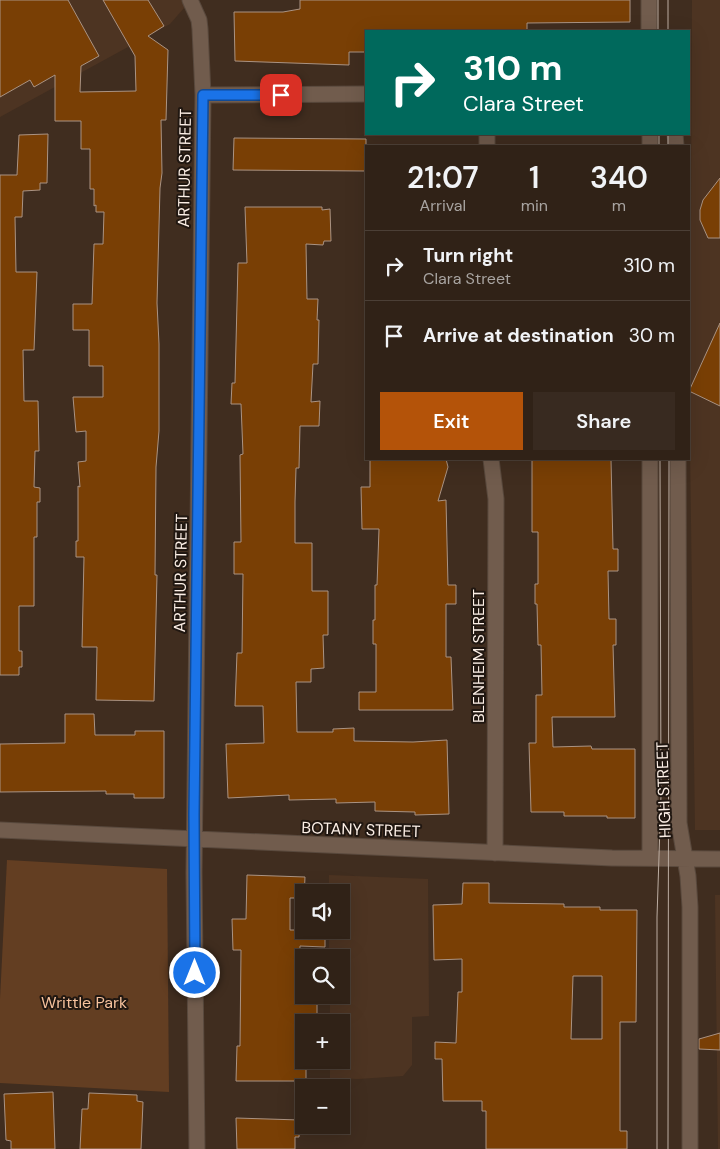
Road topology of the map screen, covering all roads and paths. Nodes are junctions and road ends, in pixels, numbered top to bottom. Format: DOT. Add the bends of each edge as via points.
graph roads {
  1 [pos="190,0"];
  2 [pos="649,0"];
  3 [pos="649,30"];
  4 [pos="365,94"];
  5 [pos="203,95"];
  6 [pos="491,460"];
  7 [pos="650,460"];
  8 [pos="678,460"];
  9 [pos="0,830"];
  10 [pos="195,840"];
  11 [pos="495,853"];
  12 [pos="650,858"];
  13 [pos="684,859"];
  14 [pos="720,859"];
  15 [pos="197,1149"];
  16 [pos="690,1149"];
  1 -- 5 [label="street, ARTHUR STREET" via="199,20"];
  2 -- 3 [label="street"];
  4 -- 5 [label="street"];
  5 -- 10 [label="street, ARTHUR STREET"];
  6 -- 11 [label="street, BLENHEIM STREET" via="496,499"];
  7 -- 12 [label="street, HIGH STREET"];
  8 -- 13 [label="street, HIGH STREET" via="678,823"];
  9 -- 10 [label="street, BOTANY STREET"];
  10 -- 11 [label="street, BOTANY STREET"];
  10 -- 15 [label="street, ARTHUR STREET"];
  11 -- 12 [label="street, BOTANY STREET"];
  12 -- 13 [label="street, BOTANY STREET"];
  13 -- 14 [label="street, BOTANY STREET"];
  13 -- 16 [label="street, HIGH STREET" via="690,907"];
}
